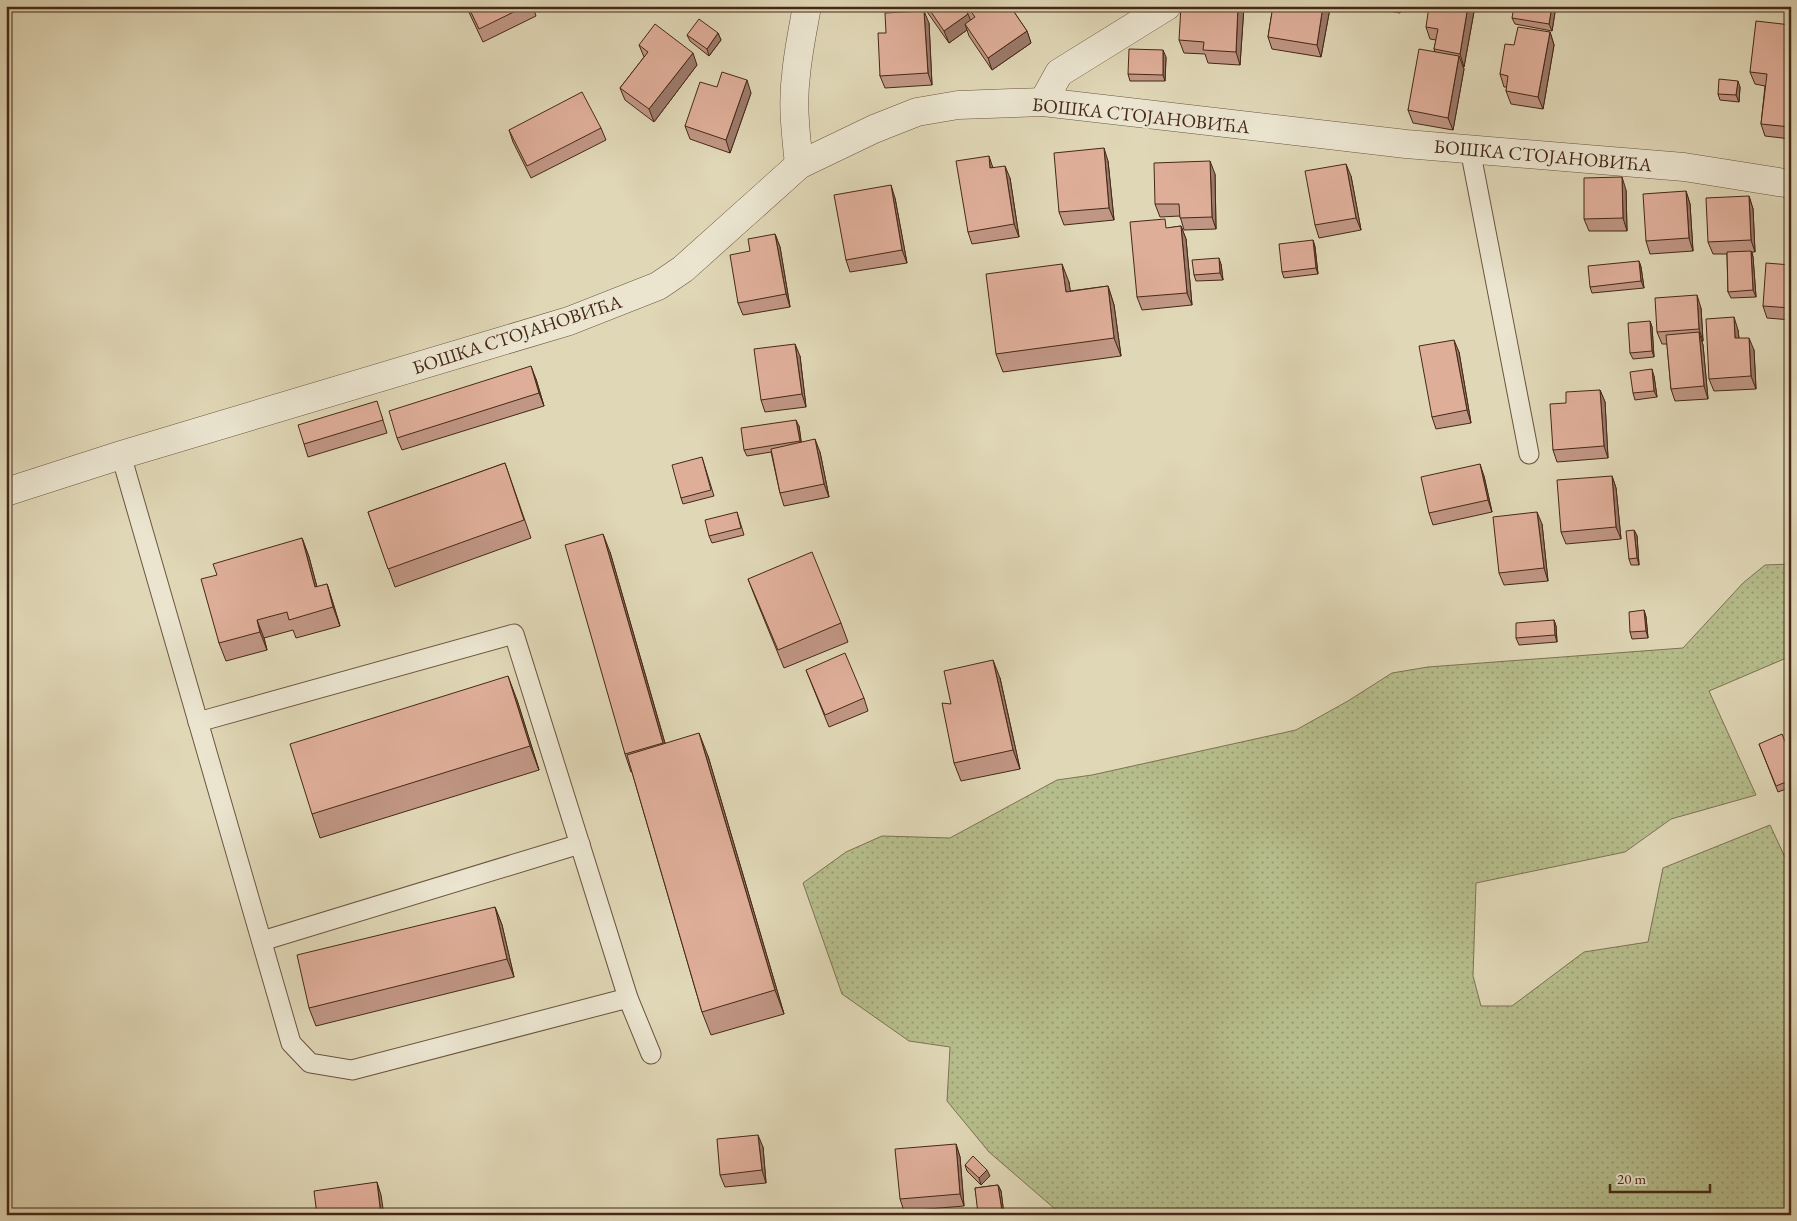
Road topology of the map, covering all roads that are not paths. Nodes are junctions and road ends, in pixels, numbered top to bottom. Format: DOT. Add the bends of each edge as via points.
graph roads {
  1 [pos="807,6"];
  2 [pos="1167,6"];
  3 [pos="1043,102"];
  4 [pos="1470,149"];
  5 [pos="799,164"];
  6 [pos="1791,184"];
  7 [pos="1529,454"];
  8 [pos="121,456"];
  9 [pos="6,492"];
  10 [pos="198,722"];
  11 [pos="580,844"];
  12 [pos="262,941"];
  13 [pos="628,998"];
  14 [pos="651,1054"];
  1 -- 5 [label="street" via="794,96"];
  2 -- 3 [label="street" via="1059,73"];
  3 -- 4 [label="street, БОШКА СТОЈАНОВИЋА"];
  3 -- 5 [label="street, БОШКА СТОЈАНОВИЋА" via="958,105 917,112"];
  4 -- 6 [label="street, БОШКА СТОЈАНОВИЋА" via="1684,168"];
  4 -- 7 [label="lane"];
  5 -- 8 [label="street, БОШКА СТОЈАНОВИЋА" via="683,269 658,286 635,296 570,321"];
  8 -- 9 [label="street, БОШКА СТОЈАНОВИЋА"];
  8 -- 10 [label="lane"];
  10 -- 11 [label="lane" via="514,634"];
  10 -- 12 [label="lane"];
  11 -- 12 [label="lane"];
  11 -- 13 [label="lane"];
  12 -- 13 [label="lane" via="291,1043 310,1064 352,1070"];
  13 -- 14 [label="lane"];
}
